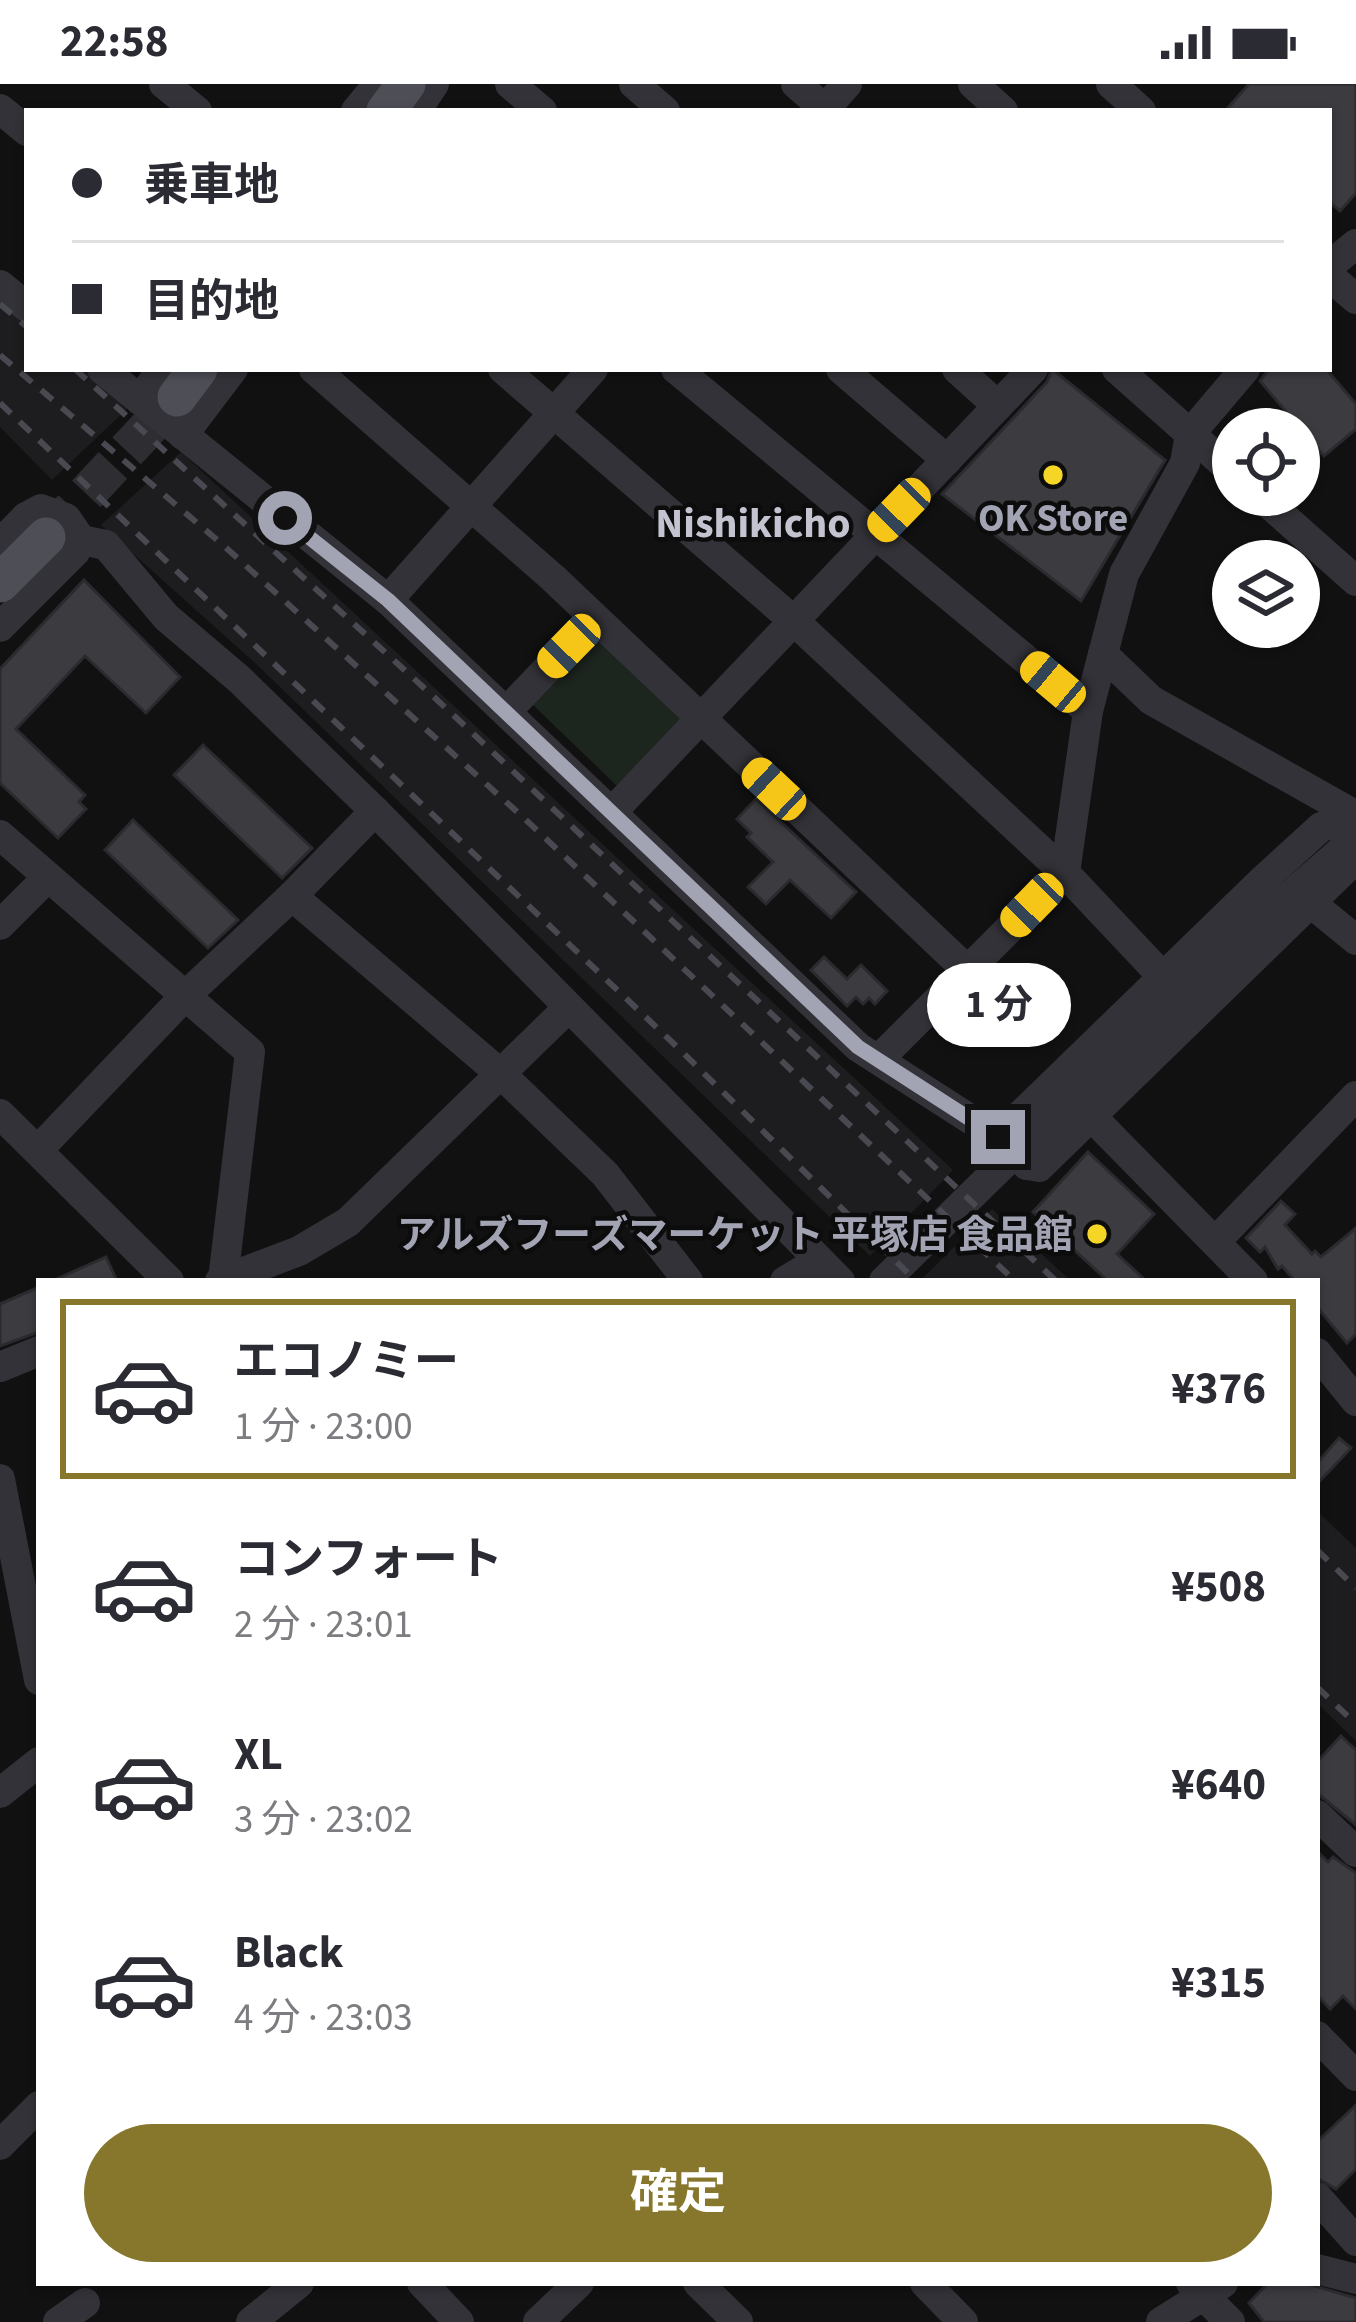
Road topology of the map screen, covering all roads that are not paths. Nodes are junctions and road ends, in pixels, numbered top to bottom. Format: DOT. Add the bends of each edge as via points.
graph roads {
  1 [pos="378,84"];
  2 [pos="510,84"];
  3 [pos="634,84"];
  4 [pos="796,84"];
  5 [pos="847,84"];
  6 [pos="973,84"];
  7 [pos="1111,84"];
  8 [pos="358,108"];
  9 [pos="538,108"];
  10 [pos="662,108"];
  11 [pos="823,108"];
  12 [pos="827,108"];
  13 [pos="1000,108"];
  14 [pos="1138,108"];
  15 [pos="0,109"];
  16 [pos="24,129"];
  17 [pos="1356,244"];
  18 [pos="1332,264"];
  19 [pos="1332,279"];
  20 [pos="1356,299"];
  21 [pos="110,372"];
  22 [pos="226,372"];
  23 [pos="317,372"];
  24 [pos="507,372"];
  25 [pos="590,372"];
  26 [pos="680,372"];
  27 [pos="844,372"];
  28 [pos="960,372"];
  29 [pos="1031,372"];
  30 [pos="1120,372"];
  31 [pos="1242,372"];
  32 [pos="172,394"];
  33 [pos="998,406"];
  34 [pos="554,412"];
  35 [pos="1190,434"];
  36 [pos="1212,453"];
  37 [pos="947,460"];
  38 [pos="472,505"];
  39 [pos="1283,516"];
  40 [pos="876,535"];
  41 [pos="64,539"];
  42 [pos="0,544"];
  43 [pos="1356,581"];
  44 [pos="0,584"];
  45 [pos="388,600"];
  46 [pos="595,619"];
  47 [pos="794,621"];
  48 [pos="0,627"];
  49 [pos="1103,654"];
  50 [pos="1088,711"];
  51 [pos="506,712"];
  52 [pos="700,719"];
  53 [pos="375,811"];
  54 [pos="612,812"];
  55 [pos="1349,819"];
  56 [pos="0,836"];
  57 [pos="1356,857"];
  58 [pos="1065,873"];
  59 [pos="48,878"];
  60 [pos="292,896"];
  61 [pos="1312,904"];
  62 [pos="1268,911"];
  63 [pos="0,925"];
  64 [pos="1356,940"];
  65 [pos="968,971"];
  66 [pos="1164,978"];
  67 [pos="184,997"];
  68 [pos="568,1008"];
  69 [pos="880,1058"];
  70 [pos="502,1075"];
  71 [pos="1354,1104"];
  72 [pos="0,1114"];
  73 [pos="1092,1117"];
  74 [pos="998,1137"];
  75 [pos="38,1150"];
  76 [pos="1215,1242"];
  77 [pos="829,1271"];
  78 [pos="166,1278"];
  79 [pos="222,1278"];
  80 [pos="230,1278"];
  81 [pos="686,1278"];
  82 [pos="798,1278"];
  83 [pos="887,1278"];
  84 [pos="1250,1278"];
  85 [pos="36,1352"];
  86 [pos="1320,1357"];
  87 [pos="0,1367"];
  88 [pos="1356,1401"];
  89 [pos="0,1479"];
  90 [pos="36,1665"];
  91 [pos="36,1764"];
  92 [pos="0,1793"];
  93 [pos="1320,1818"];
  94 [pos="1356,1852"];
  95 [pos="1320,2039"];
  96 [pos="1356,2076"];
  97 [pos="36,2109"];
  98 [pos="0,2145"];
  99 [pos="1330,2205"];
  100 [pos="1356,2241"];
  101 [pos="1320,2270"];
  102 [pos="1356,2279"];
  103 [pos="425,2286"];
  104 [pos="576,2286"];
  105 [pos="701,2286"];
  106 [pos="928,2286"];
  107 [pos="1206,2287"];
  108 [pos="285,2297"];
  109 [pos="85,2303"];
  110 [pos="58,2322"];
  111 [pos="251,2322"];
  112 [pos="459,2322"];
  113 [pos="538,2322"];
  114 [pos="738,2322"];
  115 [pos="963,2322"];
  116 [pos="1161,2322"];
  117 [pos="1229,2322"];
  1 -- 8 [label="street"];
  2 -- 9 [label="street"];
  3 -- 10 [label="street"];
  4 -- 11 [label="street"];
  5 -- 12 [label="street"];
  6 -- 13 [label="street"];
  7 -- 14 [label="street"];
  15 -- 16 [label="street"];
  17 -- 18 [label="street"];
  19 -- 20 [label="street"];
  21 -- 32 [label="street"];
  22 -- 32 [label="street"];
  23 -- 38 [label="street"];
  24 -- 34 [label="street"];
  25 -- 34 [label="street"];
  26 -- 40 [label="street"];
  27 -- 37 [label="street"];
  28 -- 33 [label="street"];
  29 -- 33 [label="street"];
  30 -- 35 [label="street"];
  31 -- 35 [label="street"];
  32 -- 45 [label="street"];
  33 -- 37 [label="street"];
  34 -- 38 [label="street"];
  34 -- 47 [label="street"];
  35 -- 36 [label="street"];
  35 -- 49 [label="street" via="1186,463 1124,574"];
  37 -- 40 [label="street"];
  38 -- 45 [label="street"];
  38 -- 46 [label="street"];
  39 -- 43 [label="street"];
  40 -- 47 [label="street"];
  40 -- 50 [label="street"];
  41 -- 42 [label="street" via="66,518 41,509"];
  41 -- 44 [label="main road"];
  41 -- 48 [label="street" via="75,552"];
  41 -- 53 [label="street" via="106,545 166,617"];
  45 -- 51 [label="street"];
  46 -- 51 [label="street"];
  46 -- 52 [label="street"];
  47 -- 52 [label="street"];
  47 -- 58 [label="street"];
  49 -- 50 [label="street"];
  49 -- 55 [label="street" via="1151,700"];
  50 -- 58 [label="street"];
  51 -- 54 [label="street"];
  52 -- 54 [label="street"];
  52 -- 65 [label="street"];
  53 -- 60 [label="street"];
  53 -- 68 [label="street"];
  54 -- 69 [label="street" via="858,1047"];
  55 -- 62 [label="street"];
  55 -- 66 [label="street" via="1321,827"];
  56 -- 59 [label="street"];
  57 -- 61 [label="street"];
  58 -- 65 [label="street"];
  58 -- 66 [label="street"];
  59 -- 63 [label="street"];
  59 -- 67 [label="street"];
  60 -- 67 [label="street"];
  60 -- 70 [label="street"];
  61 -- 62 [label="street"];
  61 -- 64 [label="street"];
  61 -- 73 [label="street"];
  62 -- 83 [label="street"];
  65 -- 69 [label="street"];
  66 -- 74 [label="street"];
  67 -- 75 [label="street"];
  67 -- 79 [label="street" via="250,1052"];
  68 -- 70 [label="street"];
  68 -- 77 [label="street"];
  69 -- 74 [label="street"];
  70 -- 80 [label="street" via="348,1222"];
  70 -- 81 [label="street" via="604,1174"];
  71 -- 76 [label="street"];
  72 -- 75 [label="street"];
  73 -- 74 [label="street, bridge" via="1039,1167"];
  73 -- 76 [label="street"];
  75 -- 78 [label="street"];
  76 -- 84 [label="street"];
  77 -- 82 [label="street"];
  85 -- 87 [label="street"];
  86 -- 88 [label="street"];
  89 -- 90 [label="street"];
  91 -- 92 [label="street"];
  93 -- 94 [label="street"];
  95 -- 96 [label="street"];
  97 -- 98 [label="street"];
  99 -- 100 [label="street"];
  101 -- 102 [label="street"];
  103 -- 112 [label="street"];
  104 -- 113 [label="street"];
  105 -- 114 [label="street"];
  106 -- 115 [label="street"];
  107 -- 116 [label="street"];
  107 -- 117 [label="street"];
  108 -- 111 [label="street"];
  109 -- 110 [label="street"];
}
